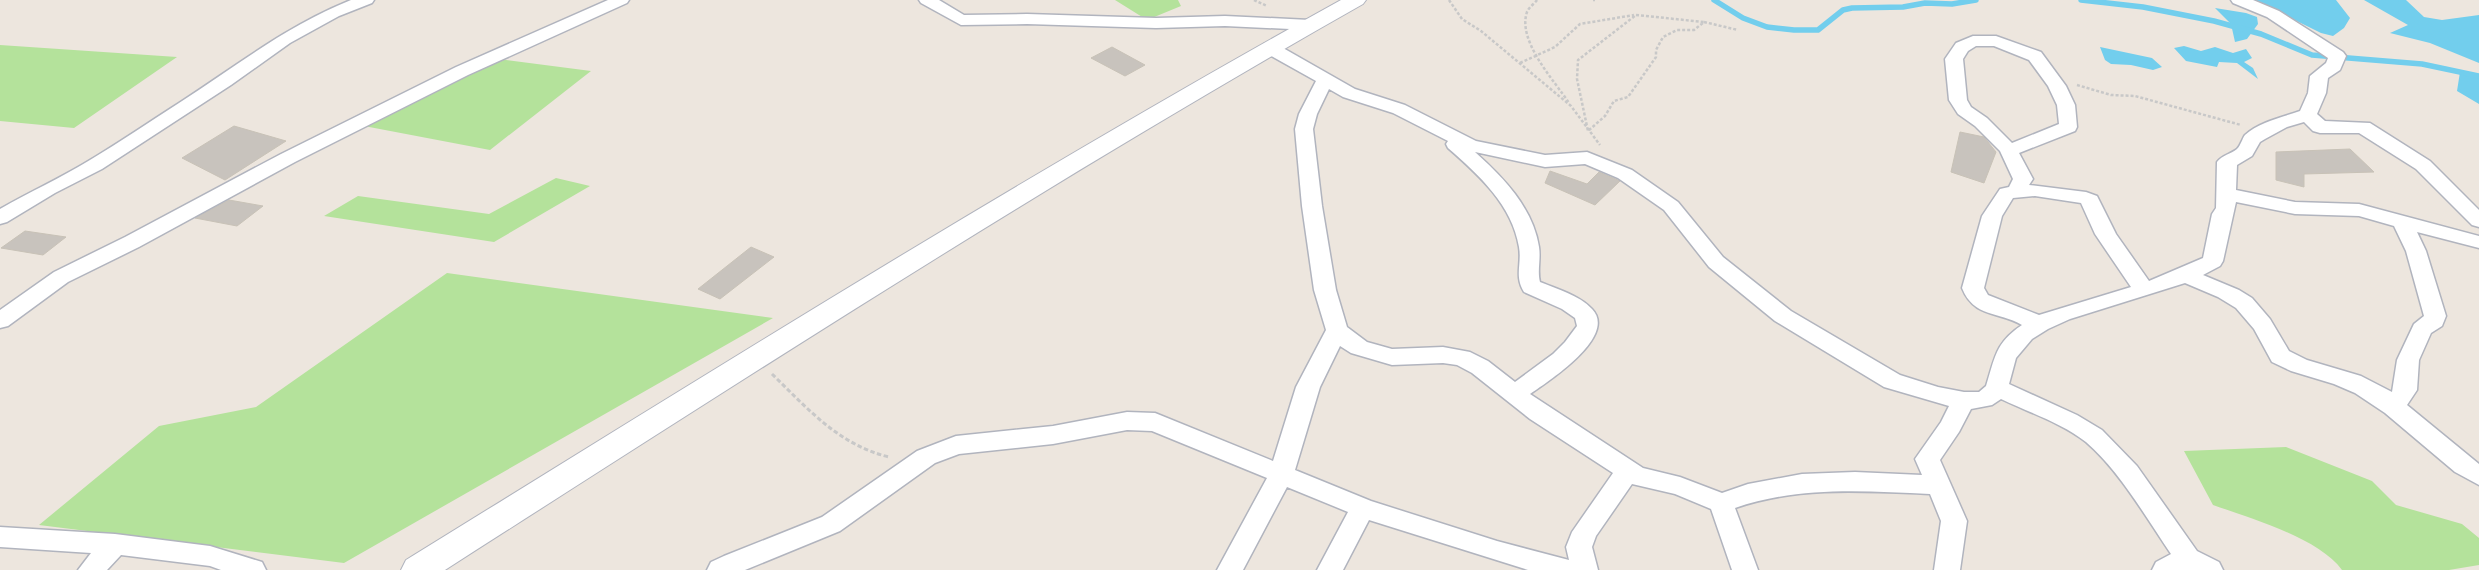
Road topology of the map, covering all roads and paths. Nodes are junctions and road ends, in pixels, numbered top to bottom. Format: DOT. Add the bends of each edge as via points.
graph roads {
  1 [pos="366,0"];
  2 [pos="621,0"];
  3 [pos="928,0"];
  4 [pos="1356,0"];
  5 [pos="1449,0"];
  6 [pos="1537,0"];
  7 [pos="2239,0"];
  8 [pos="1636,15"];
  9 [pos="1704,22"];
  10 [pos="1310,25"];
  11 [pos="1738,30"];
  12 [pos="1270,48"];
  13 [pos="1535,56"];
  14 [pos="1520,63"];
  15 [pos="2052,78"];
  16 [pos="1325,80"];
  17 [pos="1571,106"];
  18 [pos="2314,121"];
  19 [pos="2268,130"];
  20 [pos="1439,131"];
  21 [pos="1588,131"];
  22 [pos="1600,145"];
  23 [pos="2009,150"];
  24 [pos="2016,190"];
  25 [pos="2225,194"];
  26 [pos="0,218"];
  27 [pos="2402,220"];
  28 [pos="2479,221"];
  29 [pos="2479,242"];
  30 [pos="2187,276"];
  31 [pos="2145,290"];
  32 [pos="0,321"];
  33 [pos="2038,325"];
  34 [pos="1337,330"];
  35 [pos="755,358"];
  36 [pos="1997,388"];
  37 [pos="1514,394"];
  38 [pos="1964,400"];
  39 [pos="2391,404"];
  40 [pos="926,457"];
  41 [pos="1628,471"];
  42 [pos="1282,473"];
  43 [pos="2479,476"];
  44 [pos="1939,485"];
  45 [pos="1721,502"];
  46 [pos="1363,508"];
  47 [pos="0,537"];
  48 [pos="115,544"];
  49 [pos="2199,564"];
  50 [pos="1335,569"];
  51 [pos="91,570"];
  52 [pos="253,570"];
  53 [pos="418,570"];
  54 [pos="720,570"];
  55 [pos="1230,570"];
  56 [pos="1567,570"];
  57 [pos="1585,570"];
  58 [pos="1745,570"];
  59 [pos="1947,570"];
  60 [pos="2165,570"];
  1 -- 26 [label="street" via="284,39 96,165"];
  2 -- 32 [label="street" via="462,71 288,158 141,238 61,277"];
  3 -- 10 [label="street" via="961,20 1225,21"];
  4 -- 10 [label="street"];
  5 -- 14 [label="path" via="1462,19"];
  6 -- 13 [label="path" via="1527,11 1525,22"];
  7 -- 18 [label="street" via="2273,14 2337,56 2334,66 2319,76"];
  8 -- 9 [label="path"];
  8 -- 13 [label="path" via="1580,24 1555,47"];
  8 -- 21 [label="path" via="1578,60 1577,79"];
  9 -- 11 [label="path"];
  9 -- 21 [label="path" via="1694,30 1677,30 1663,37 1656,57 1628,97 1614,102 1605,116"];
  10 -- 12 [label="street"];
  12 -- 16 [label="street"];
  12 -- 35 [label="street" via="1040,180"];
  13 -- 14 [label="path"];
  13 -- 17 [label="path"];
  14 -- 17 [label="path"];
  15 -- 19 [label="path" via="2111,96 2135,96 2203,116"];
  15 -- 23 [label="street" via="2066,105 2068,127"];
  15 -- 23 [label="street" via="2035,56 1996,41 1973,42 1962,47 1954,59 1958,100 1964,110"];
  16 -- 20 [label="street" via="1350,93 1399,109"];
  16 -- 34 [label="street" via="1304,129 1325,290"];
  17 -- 21 [label="path"];
  18 -- 19 [label="street" via="2280,123"];
  18 -- 28 [label="street" via="2363,127 2423,165"];
  19 -- 25 [label="street" via="2252,139 2246,152 2226,162"];
  20 -- 37 [label="street" via="1505,191 1524,227 1530,259 1527,274 1532,287 1586,315 1588,322 1581,339 1567,355"];
  20 -- 38 [label="street" via="1489,150 1545,161 1587,158 1625,174 1671,206 1716,262 1783,316 1892,380"];
  21 -- 22 [label="path"];
  23 -- 24 [label="street" via="2023,179"];
  24 -- 31 [label="street" via="2057,192 2090,200 2106,233"];
  24 -- 33 [label="street" via="2007,193 1992,216 1973,288 1975,296 1984,303 2021,315"];
  25 -- 27 [label="street" via="2295,208 2359,210"];
  25 -- 30 [label="street" via="2226,208 2213,261"];
  27 -- 29 [label="street"];
  27 -- 39 [label="street" via="2416,251 2435,316 2434,321 2422,329 2408,360 2405,390"];
  30 -- 31 [label="street"];
  30 -- 39 [label="street" via="2245,304 2285,360 2342,377"];
  31 -- 33 [label="street"];
  33 -- 36 [label="street" via="2022,336 2005,357"];
  34 -- 37 [label="street" via="1359,348 1392,357 1443,355 1462,358"];
  34 -- 42 [label="street" via="1308,387"];
  35 -- 40 [label="path" via="835,433 856,447 873,454"];
  35 -- 53 [label="street"];
  36 -- 38 [label="street" via="1984,399"];
  36 -- 49 [label="street" via="2094,436 2128,473"];
  37 -- 41 [label="street"];
  38 -- 44 [label="street" via="1951,426 1927,459"];
  39 -- 43 [label="street" via="2429,440"];
  40 -- 42 [label="street" via="956,445 1144,421 1155,422"];
  40 -- 54 [label="street" via="831,524"];
  41 -- 45 [label="street"];
  41 -- 57 [label="street" via="1585,532 1579,547"];
  42 -- 46 [label="street"];
  42 -- 55 [label="street"];
  44 -- 45 [label="street" via="1807,481 1743,494"];
  44 -- 59 [label="street" via="1954,520"];
  45 -- 58 [label="street"];
  46 -- 50 [label="street"];
  46 -- 56 [label="street"];
  47 -- 48 [label="street"];
  48 -- 51 [label="street"];
  48 -- 52 [label="street" via="210,556"];
  49 -- 60 [label="street"];
}
